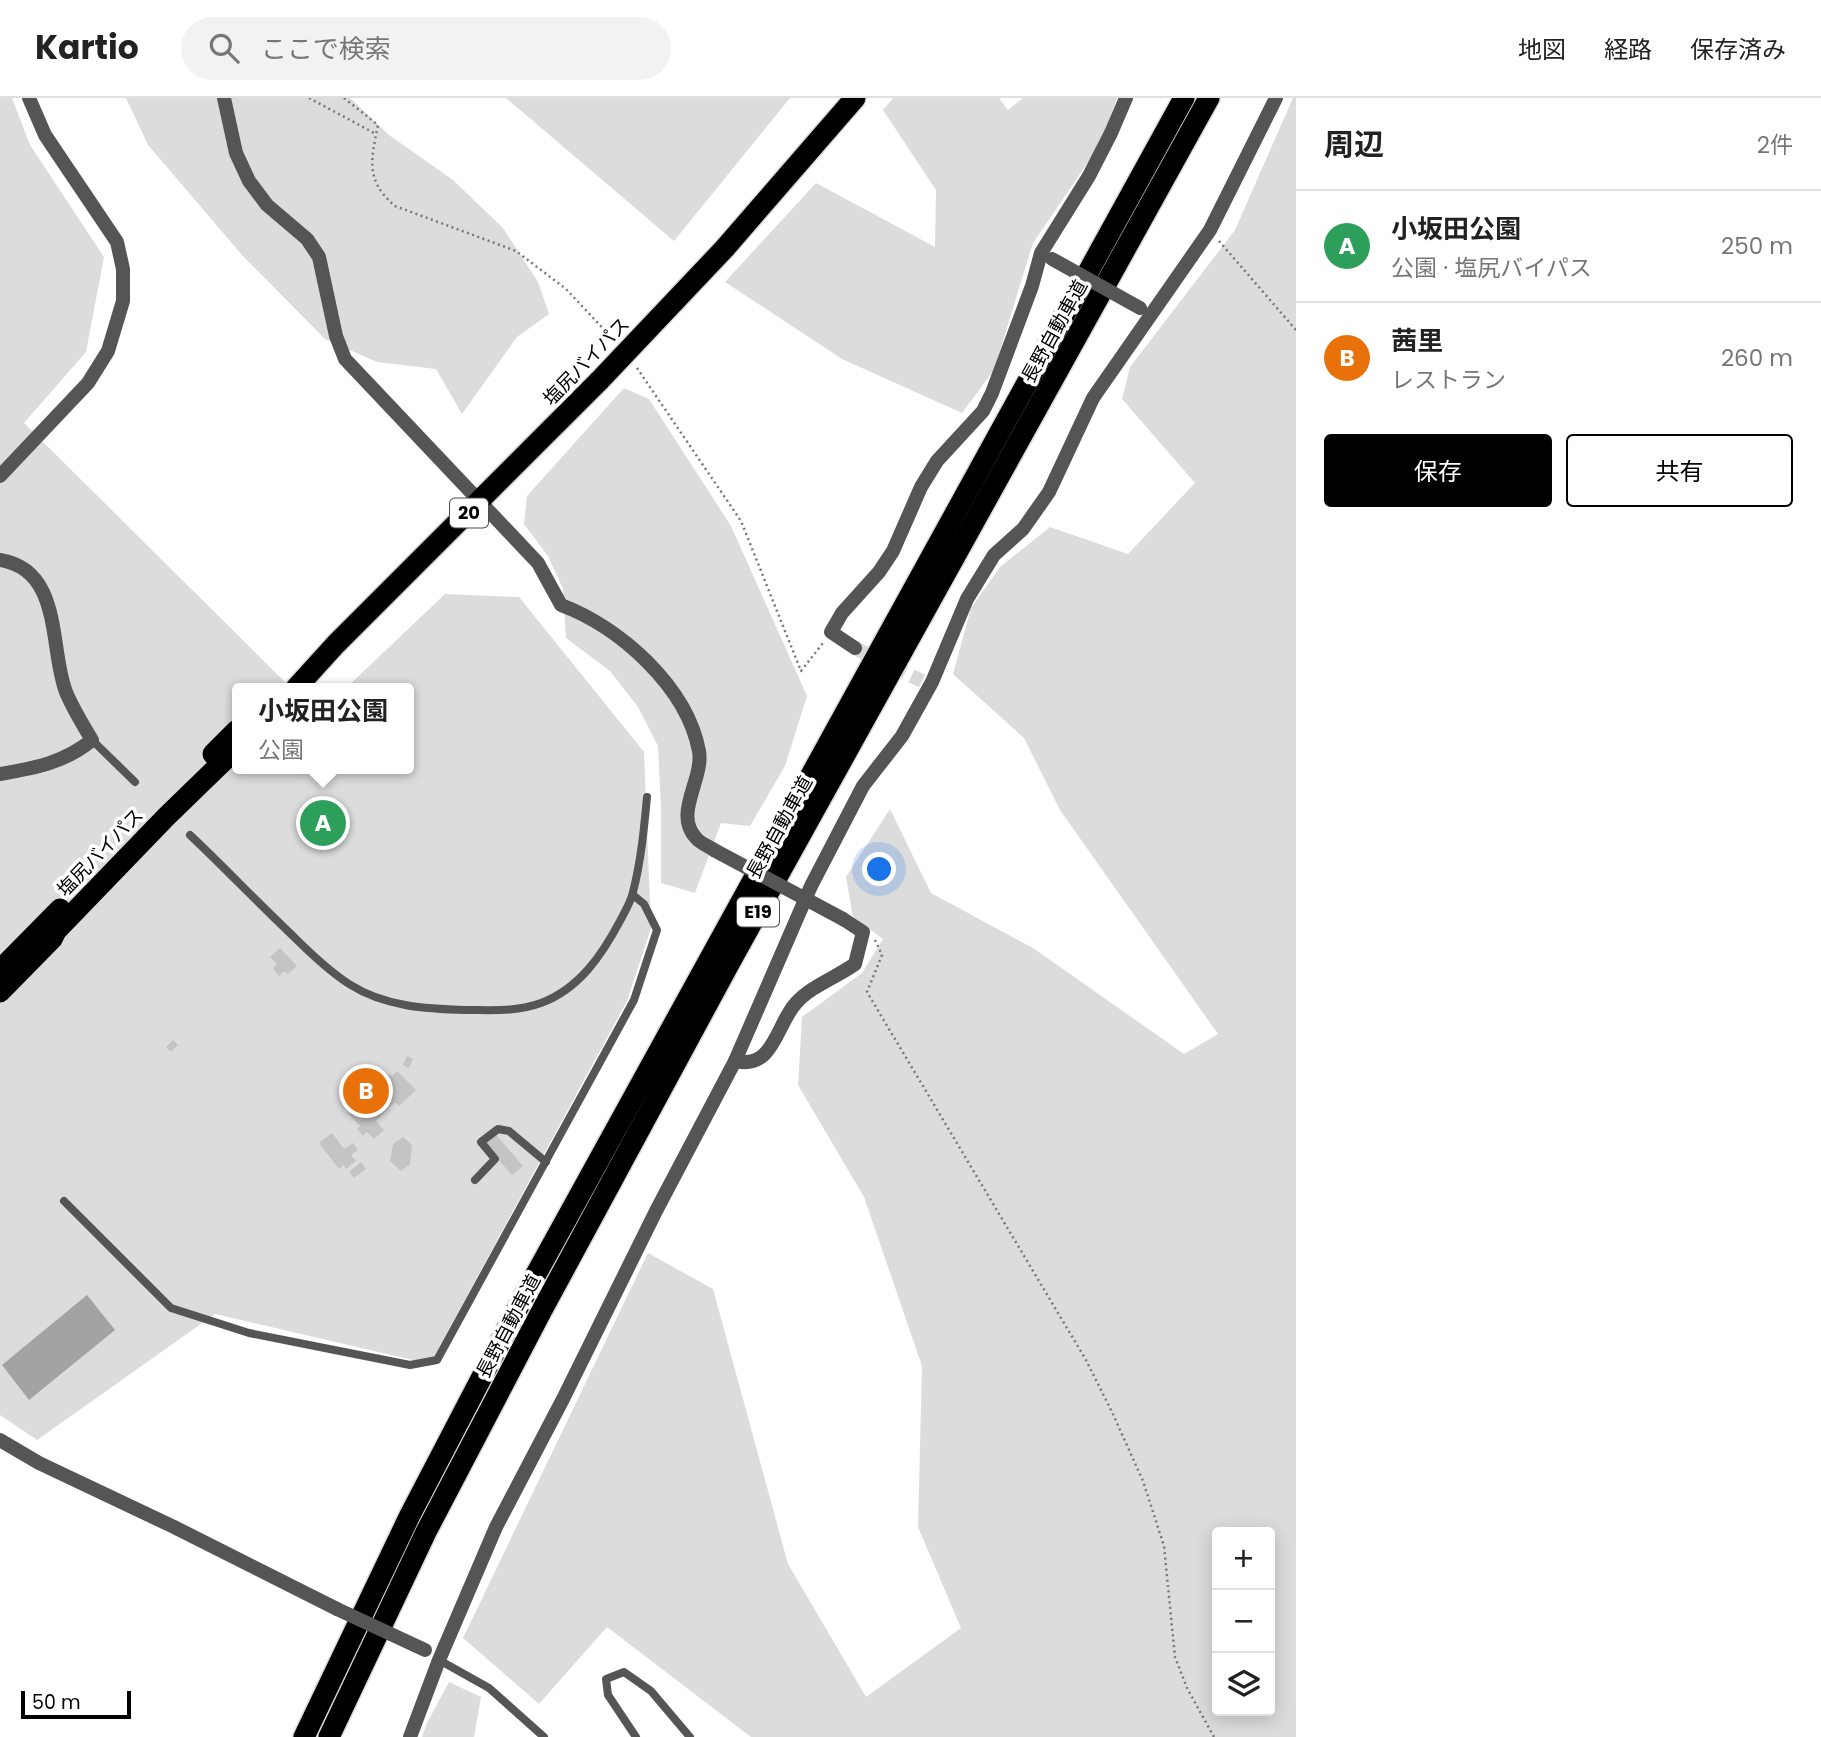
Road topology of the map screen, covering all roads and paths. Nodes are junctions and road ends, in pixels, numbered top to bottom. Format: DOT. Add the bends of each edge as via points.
graph roads {
  1 [pos="29,98"];
  2 [pos="224,98"];
  3 [pos="309,98"];
  4 [pos="344,98"];
  5 [pos="855,98"];
  6 [pos="1126,98"];
  7 [pos="1184,98"];
  8 [pos="1209,98"];
  9 [pos="1276,98"];
  10 [pos="376,134"];
  11 [pos="1210,230"];
  12 [pos="1047,256"];
  13 [pos="1146,310"];
  14 [pos="1296,330"];
  15 [pos="618,345"];
  16 [pos="634,363"];
  17 [pos="0,476"];
  18 [pos="480,502"];
  19 [pos="0,561"];
  20 [pos="831,632"];
  21 [pos="336,644"];
  22 [pos="855,648"];
  23 [pos="285,683"];
  24 [pos="301,683"];
  25 [pos="232,735"];
  26 [pos="92,740"];
  27 [pos="232,753"];
  28 [pos="0,774"];
  29 [pos="135,782"];
  30 [pos="647,797"];
  31 [pos="190,835"];
  32 [pos="633,895"];
  33 [pos="863,932"];
  34 [pos="0,970"];
  35 [pos="0,992"];
  36 [pos="735,1061"];
  37 [pos="546,1162"];
  38 [pos="475,1180"];
  39 [pos="64,1201"];
  40 [pos="0,1440"];
  41 [pos="439,1660"];
  42 [pos="304,1737"];
  43 [pos="329,1737"];
  44 [pos="410,1737"];
  45 [pos="544,1737"];
  46 [pos="636,1737"];
  47 [pos="690,1737"];
  48 [pos="1214,1737"];
  1 -- 17 [label="street" via="44,135 117,242 123,301 108,351 88,383"];
  2 -- 18 [label="street" via="236,153 249,181 319,257 345,359"];
  3 -- 10 [label="path"];
  4 -- 10 [label="path" via="378,125"];
  5 -- 18 [label="highway, 塩尻バイパス / 20, bridge" via="724,248"];
  6 -- 12 [label="street"];
  7 -- 42 [label="highway, 長野自動車道 / E19" via="524,1296 410,1515"];
  8 -- 43 [label="highway, 長野自動車道 / E19" via="547,1300 426,1532"];
  9 -- 11 [label="street"];
  10 -- 15 [label="path" via="372,177 382,195 395,206 516,251 566,289"];
  11 -- 13 [label="street"];
  11 -- 14 [label="path"];
  12 -- 13 [label="street, bridge"];
  12 -- 20 [label="street" via="983,411 937,461 879,572"];
  13 -- 36 [label="street" via="1093,398 1049,492 1023,529 994,555 967,599 902,736 863,786 806,898"];
  16 -- 20 [label="path" via="741,521 802,671"];
  18 -- 21 [label="highway, 塩尻バイパス / 20"];
  18 -- 33 [label="street, bridge" via="538,563 561,605 581,612 621,638 653,667 673,694 699,750 700,765 686,814 696,838"];
  19 -- 26 [label="street" via="11,562 35,578 49,604 56,659 66,692"];
  20 -- 22 [label="street"];
  21 -- 23 [label="highway, 塩尻バイパス / 20"];
  21 -- 24 [label="highway, 塩尻バイパス / 20"];
  25 -- 34 [label="highway, 塩尻バイパス"];
  26 -- 28 [label="street" via="74,754"];
  26 -- 29 [label="lane"];
  27 -- 35 [label="highway, 塩尻バイパス"];
  30 -- 32 [label="lane"];
  31 -- 32 [label="lane" via="317,959 350,985 406,1006 435,1010 498,1012 543,1002 559,993 592,965"];
  32 -- 37 [label="lane" via="644,904 657,930 634,1000"];
  33 -- 36 [label="street" via="855,964 795,1004 765,1054 746,1064"];
  33 -- 48 [label="path" via="877,942 882,955 867,992 1086,1360 1143,1481 1164,1546 1175,1657"];
  36 -- 41 [label="street" via="496,1527"];
  37 -- 38 [label="lane" via="509,1131 498,1129 481,1142 495,1159"];
  37 -- 39 [label="lane" via="437,1360 410,1365 249,1333 171,1308"];
  40 -- 41 [label="street, bridge"];
  41 -- 44 [label="street"];
  41 -- 45 [label="lane" via="489,1688"];
  46 -- 47 [label="lane" via="608,1695 606,1679 624,1672 651,1691"];
}
